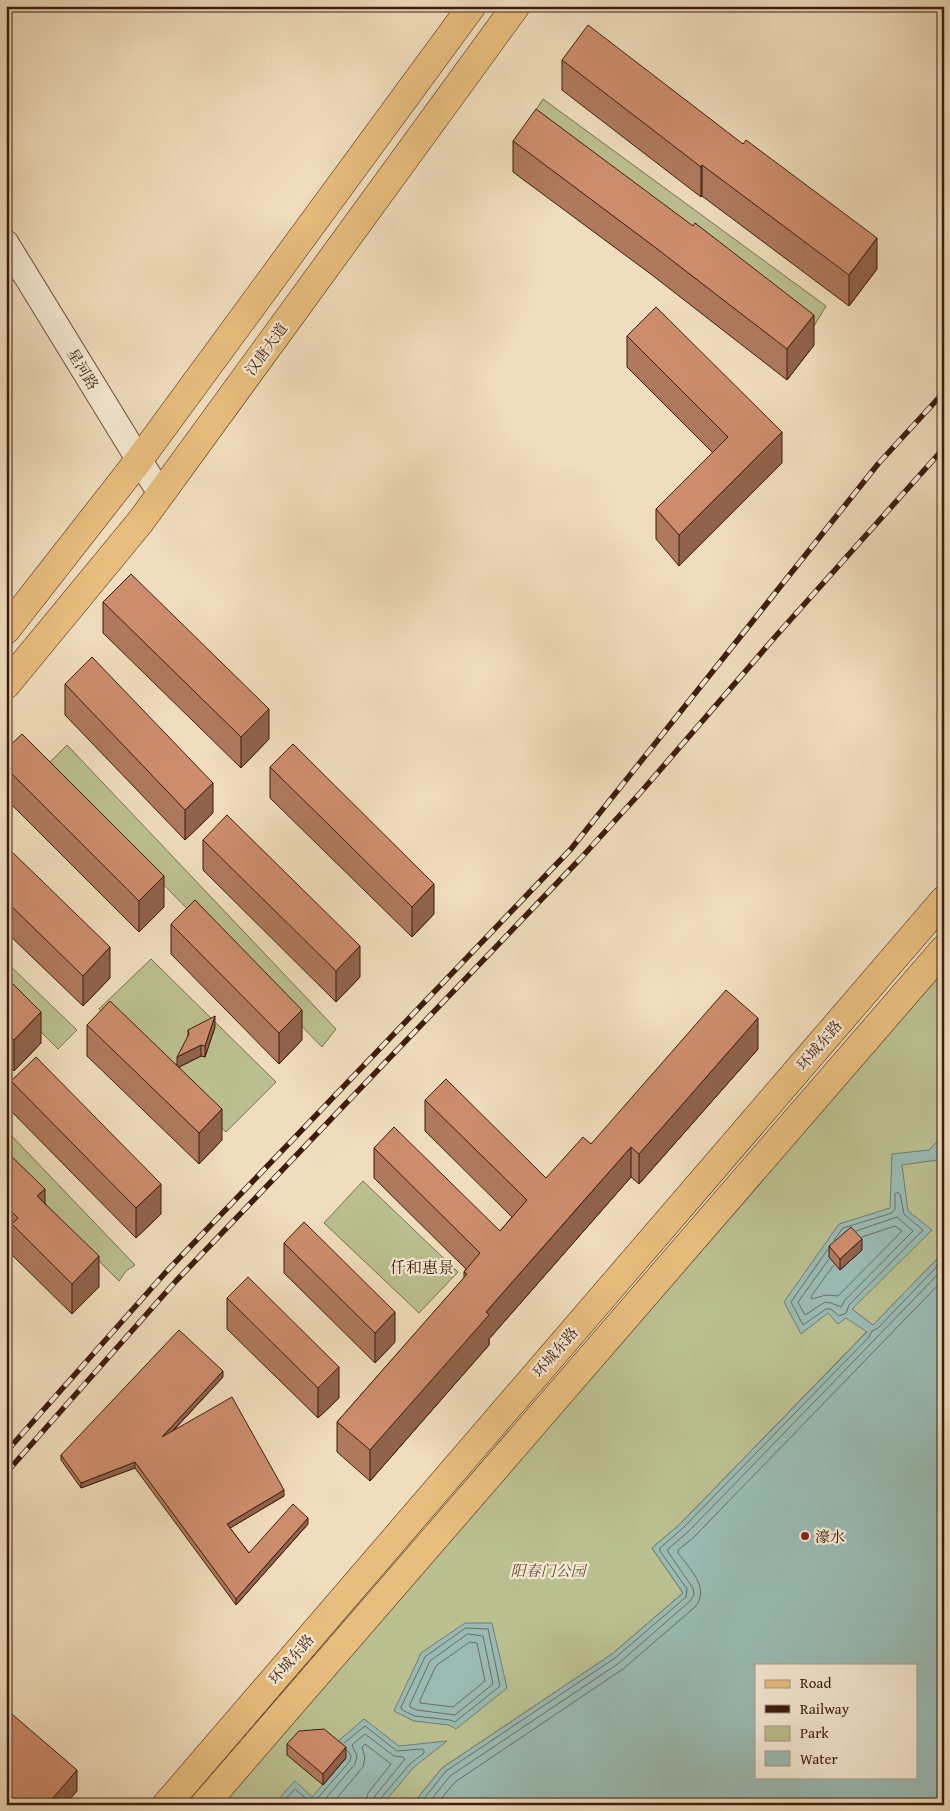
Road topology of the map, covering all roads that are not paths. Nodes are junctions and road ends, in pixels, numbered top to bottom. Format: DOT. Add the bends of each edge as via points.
graph roads {
  1 [pos="472,6"];
  2 [pos="516,6"];
  3 [pos="6,243"];
  4 [pos="139,460"];
  5 [pos="162,494"];
  6 [pos="6,630"];
  7 [pos="6,684"];
  8 [pos="944,900"];
  9 [pos="944,950"];
  10 [pos="166,1805"];
  11 [pos="204,1805"];
  1 -- 4 [label="main road"];
  2 -- 5 [label="main road, 汉唐大道"];
  3 -- 4 [label="street, 星河路"];
  4 -- 5 [label="street, 星河路"];
  4 -- 6 [label="main road"];
  5 -- 7 [label="main road, 汉唐大道"];
  8 -- 10 [label="main road, 环城东路"];
  9 -- 11 [label="main road, 环城东路"];
}
